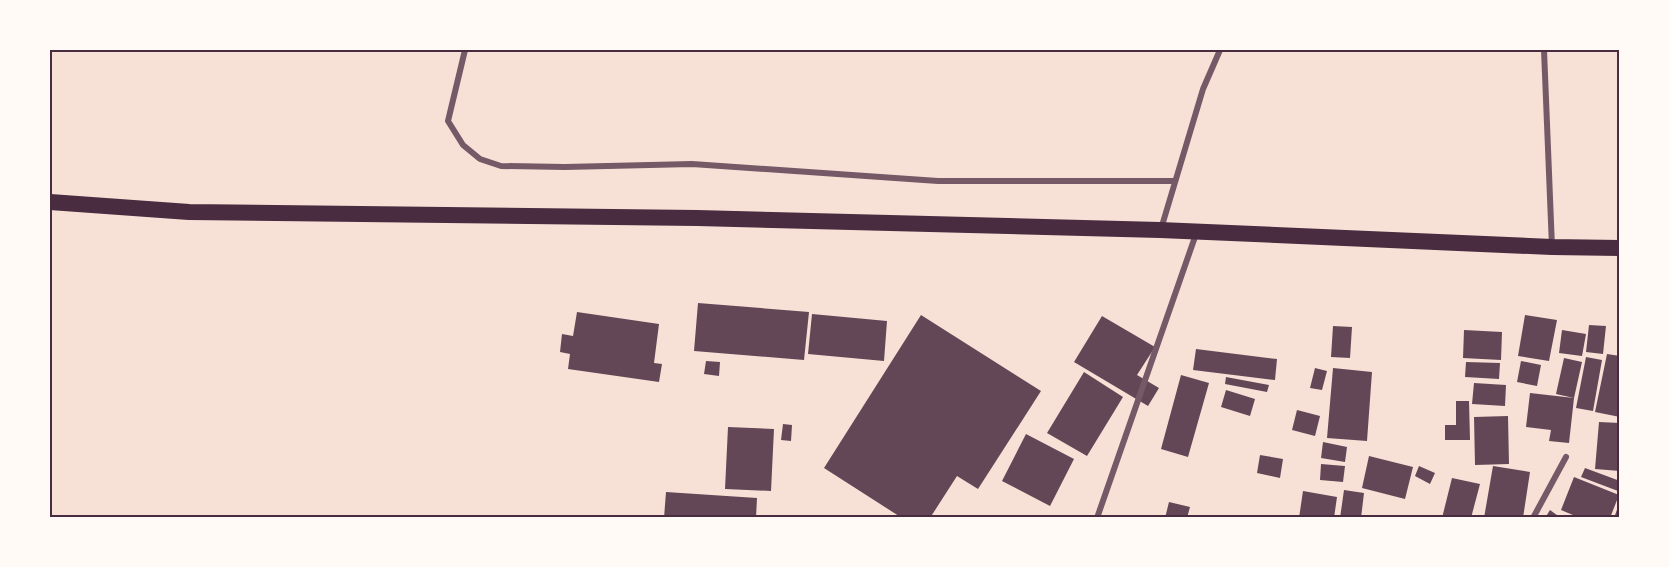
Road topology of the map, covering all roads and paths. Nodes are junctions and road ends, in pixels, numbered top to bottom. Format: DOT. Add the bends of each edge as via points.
graph roads {
  1 [pos="465,50"];
  2 [pos="1220,50"];
  3 [pos="1544,50"];
  4 [pos="1174,181"];
  5 [pos="50,202"];
  6 [pos="1160,230"];
  7 [pos="1197,231"];
  8 [pos="1552,247"];
  9 [pos="1620,248"];
  10 [pos="1566,457"];
  11 [pos="1097,518"];
  12 [pos="1533,518"];
  1 -- 4 [label="street" via="448,121 463,146 480,159 501,165 692,164 938,181"];
  2 -- 4 [label="street" via="1203,89"];
  3 -- 8 [label="street"];
  4 -- 6 [label="street"];
  5 -- 6 [label="highway" via="189,212 697,218"];
  6 -- 7 [label="highway"];
  7 -- 8 [label="highway"];
  7 -- 11 [label="street"];
  8 -- 9 [label="highway"];
  10 -- 12 [label="street"];
}
